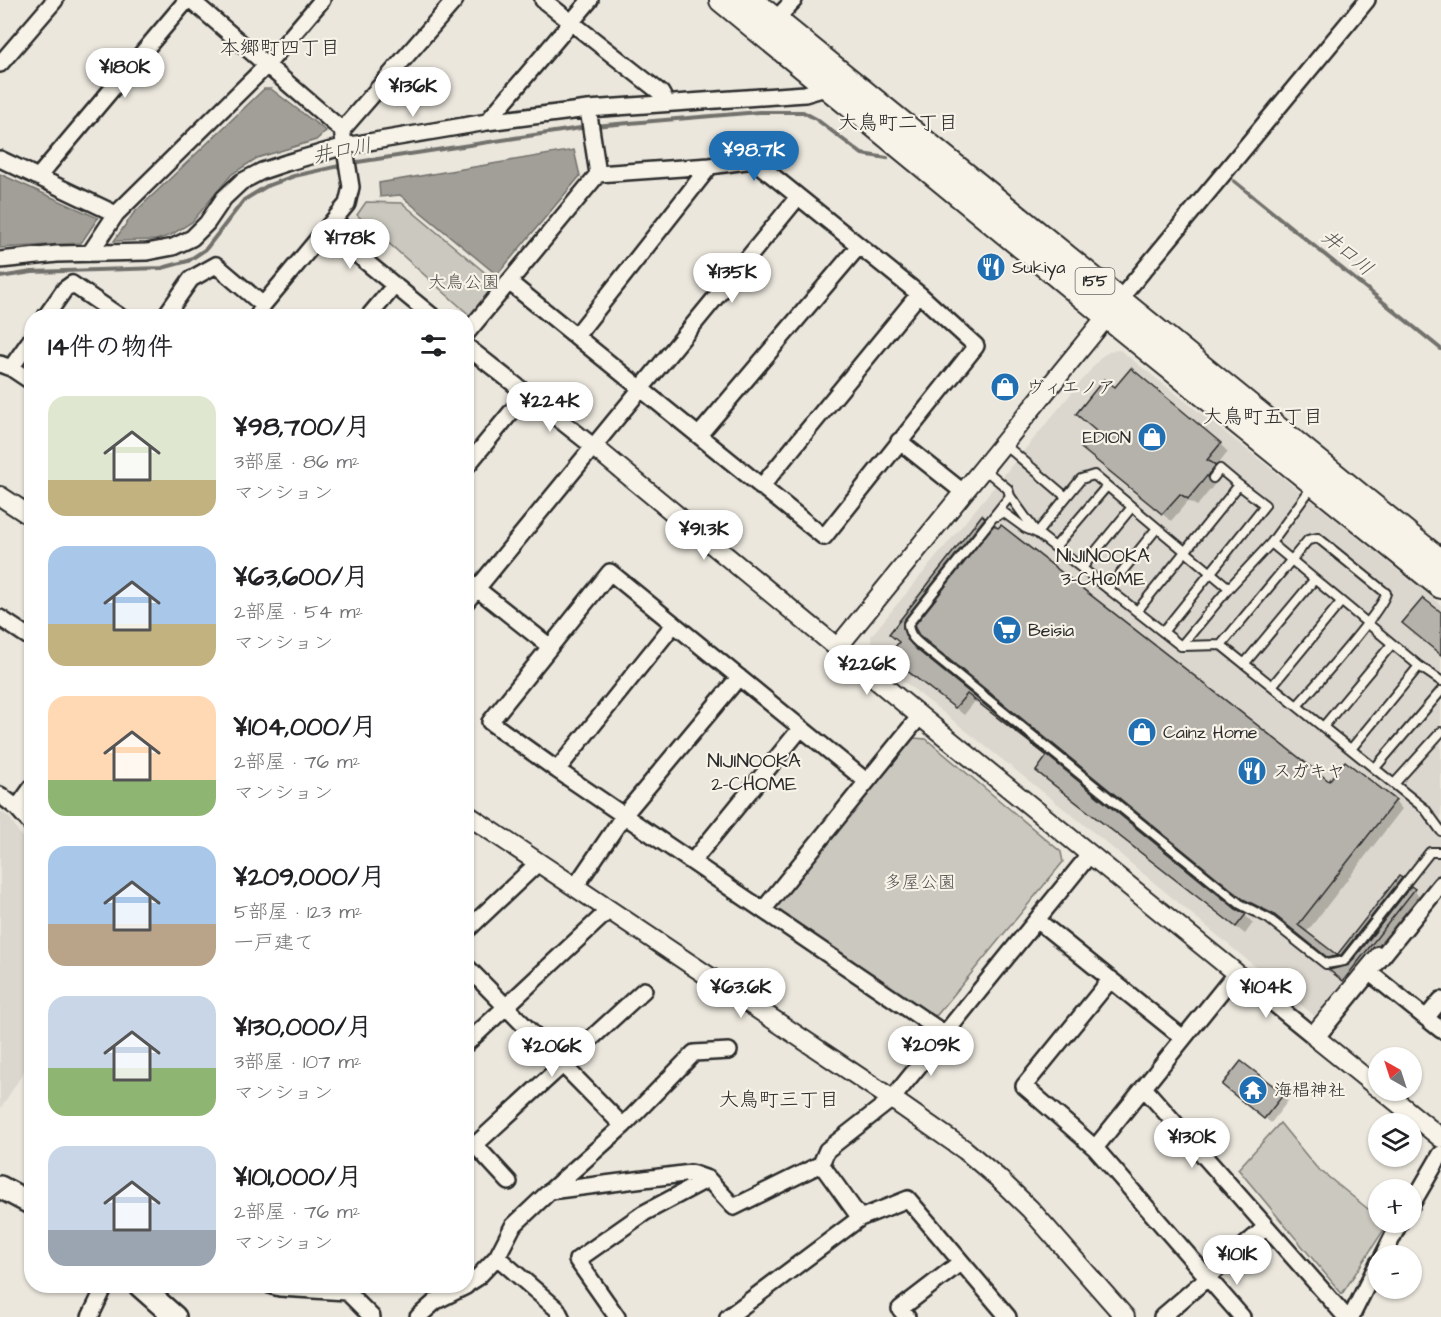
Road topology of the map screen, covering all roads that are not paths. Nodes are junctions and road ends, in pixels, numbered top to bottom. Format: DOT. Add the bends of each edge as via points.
graph roads {
  1 [pos="56,0"];
  2 [pos="189,0"];
  3 [pos="322,0"];
  4 [pos="455,0"];
  5 [pos="543,0"];
  6 [pos="590,0"];
  7 [pos="722,0"];
  8 [pos="750,0"];
  9 [pos="794,0"];
  10 [pos="1367,0"];
  11 [pos="775,20"];
  12 [pos="570,22"];
  13 [pos="0,64"];
  14 [pos="266,66"];
  15 [pos="829,87"];
  16 [pos="666,102"];
  17 [pos="588,109"];
  18 [pos="487,122"];
  19 [pos="342,130"];
  20 [pos="345,146"];
  21 [pos="0,159"];
  22 [pos="710,166"];
  23 [pos="598,174"];
  24 [pos="38,177"];
  25 [pos="798,197"];
  26 [pos="116,214"];
  27 [pos="326,229"];
  28 [pos="859,246"];
  29 [pos="90,253"];
  30 [pos="0,260"];
  31 [pos="509,282"];
  32 [pos="395,285"];
  33 [pos="919,294"];
  34 [pos="1113,308"];
  35 [pos="51,309"];
  36 [pos="109,309"];
  37 [pos="170,309"];
  38 [pos="258,309"];
  39 [pos="262,309"];
  40 [pos="375,309"];
  41 [pos="424,309"];
  42 [pos="474,324"];
  43 [pos="576,336"];
  44 [pos="24,347"];
  45 [pos="474,352"];
  46 [pos="6,366"];
  47 [pos="24,377"];
  48 [pos="640,389"];
  49 [pos="526,394"];
  50 [pos="699,435"];
  51 [pos="899,441"];
  52 [pos="1003,443"];
  53 [pos="594,447"];
  54 [pos="474,457"];
  55 [pos="983,467"];
  56 [pos="1213,478"];
  57 [pos="1315,483"];
  58 [pos="1239,484"];
  59 [pos="1107,486"];
  60 [pos="761,487"];
  61 [pos="963,492"];
  62 [pos="0,495"];
  63 [pos="1010,496"];
  64 [pos="1065,496"];
  65 [pos="1132,507"];
  66 [pos="24,512"];
  67 [pos="993,518"];
  68 [pos="1157,528"];
  69 [pos="1037,533"];
  70 [pos="1271,543"];
  71 [pos="1055,547"];
  72 [pos="1185,551"];
  73 [pos="1290,561"];
  74 [pos="1441,562"];
  75 [pos="1082,568"];
  76 [pos="1211,573"];
  77 [pos="1314,580"];
  78 [pos="474,582"];
  79 [pos="474,586"];
  80 [pos="1441,586"];
  81 [pos="1229,588"];
  82 [pos="1108,589"];
  83 [pos="1341,602"];
  84 [pos="1137,611"];
  85 [pos="2,622"];
  86 [pos="1367,623"];
  87 [pos="674,624"];
  88 [pos="1163,632"];
  89 [pos="24,634"];
  90 [pos="1392,644"];
  91 [pos="1221,645"];
  92 [pos="549,646"];
  93 [pos="1181,646"];
  94 [pos="837,648"];
  95 [pos="1245,663"];
  96 [pos="1419,666"];
  97 [pos="739,677"];
  98 [pos="1441,681"];
  99 [pos="1272,686"];
  100 [pos="1441,691"];
  101 [pos="1298,706"];
  102 [pos="920,716"];
  103 [pos="1323,727"];
  104 [pos="801,728"];
  105 [pos="1441,732"];
  106 [pos="1351,749"];
  107 [pos="1376,768"];
  108 [pos="556,770"];
  109 [pos="866,781"];
  110 [pos="1394,783"];
  111 [pos="0,795"];
  112 [pos="24,798"];
  113 [pos="17,808"];
  114 [pos="624,815"];
  115 [pos="24,816"];
  116 [pos="474,820"];
  117 [pos="1441,831"];
  118 [pos="1441,852"];
  119 [pos="1090,854"];
  120 [pos="539,862"];
  121 [pos="692,862"];
  122 [pos="1441,874"];
  123 [pos="1441,884"];
  124 [pos="575,887"];
  125 [pos="609,910"];
  126 [pos="763,910"];
  127 [pos="1037,920"];
  128 [pos="474,923"];
  129 [pos="1236,973"];
  130 [pos="1370,973"];
  131 [pos="474,974"];
  132 [pos="1111,979"];
  133 [pos="644,990"];
  134 [pos="1441,1000"];
  135 [pos="506,1006"];
  136 [pos="1426,1018"];
  137 [pos="1441,1030"];
  138 [pos="945,1034"];
  139 [pos="474,1036"];
  140 [pos="1312,1036"];
  141 [pos="1184,1038"];
  142 [pos="729,1051"];
  143 [pos="562,1064"];
  144 [pos="1368,1080"];
  145 [pos="1144,1088"];
  146 [pos="892,1099"];
  147 [pos="1395,1101"];
  148 [pos="623,1126"];
  149 [pos="1441,1138"];
  150 [pos="1095,1148"];
  151 [pos="1441,1154"];
  152 [pos="821,1164"];
  153 [pos="708,1179"];
  154 [pos="509,1182"];
  155 [pos="1422,1186"];
  156 [pos="0,1187"];
  157 [pos="550,1191"];
  158 [pos="24,1200"];
  159 [pos="860,1218"];
  160 [pos="1266,1227"];
  161 [pos="497,1257"];
  162 [pos="961,1262"];
  163 [pos="1208,1277"];
  164 [pos="474,1280"];
  165 [pos="1368,1283"];
  166 [pos="102,1293"];
  167 [pos="148,1293"];
  168 [pos="348,1293"];
  169 [pos="452,1293"];
  170 [pos="90,1317"];
  171 [pos="175,1317"];
  172 [pos="372,1317"];
  173 [pos="418,1317"];
  174 [pos="561,1317"];
  175 [pos="617,1317"];
  176 [pos="728,1317"];
  177 [pos="907,1317"];
  178 [pos="1008,1317"];
  179 [pos="1125,1317"];
  180 [pos="1162,1317"];
  181 [pos="1242,1317"];
  182 [pos="1346,1317"];
  183 [pos="1351,1317"];
  1 -- 13 [label="street"];
  2 -- 14 [label="street"];
  2 -- 24 [label="street"];
  3 -- 14 [label="street"];
  4 -- 19 [label="street"];
  5 -- 12 [label="street"];
  6 -- 12 [label="street"];
  7 -- 15 [label="highway, 155"];
  8 -- 11 [label="highway, 155"];
  9 -- 11 [label="street"];
  10 -- 34 [label="street"];
  11 -- 34 [label="highway, 155"];
  12 -- 16 [label="street" via="661,93"];
  12 -- 18 [label="street"];
  14 -- 19 [label="street"];
  14 -- 26 [label="street"];
  15 -- 16 [label="street" via="805,94"];
  15 -- 34 [label="highway, 155"];
  16 -- 17 [label="street"];
  17 -- 18 [label="street"];
  17 -- 23 [label="street"];
  18 -- 20 [label="street"];
  19 -- 20 [label="street"];
  20 -- 27 [label="street" via="351,187 346,204"];
  20 -- 29 [label="street" via="262,171 241,182 192,238 173,247 147,252"];
  21 -- 24 [label="street"];
  22 -- 23 [label="street"];
  22 -- 25 [label="street" via="753,160"];
  22 -- 43 [label="street"];
  23 -- 31 [label="street"];
  24 -- 26 [label="street"];
  25 -- 28 [label="street"];
  25 -- 48 [label="street"];
  26 -- 29 [label="street"];
  27 -- 32 [label="street"];
  27 -- 39 [label="street"];
  28 -- 33 [label="street"];
  28 -- 50 [label="street"];
  29 -- 30 [label="street"];
  31 -- 42 [label="street"];
  31 -- 43 [label="street"];
  32 -- 40 [label="street"];
  32 -- 41 [label="street"];
  33 -- 51 [label="street" via="976,346"];
  33 -- 60 [label="street"];
  34 -- 52 [label="street"];
  34 -- 57 [label="highway, 155"];
  34 -- 74 [label="highway, 155"];
  35 -- 36 [label="street" via="72,284"];
  37 -- 38 [label="street" via="191,279 216,265"];
  43 -- 48 [label="street"];
  44 -- 46 [label="street"];
  45 -- 49 [label="street"];
  46 -- 47 [label="street"];
  48 -- 50 [label="street"];
  48 -- 53 [label="street"];
  49 -- 53 [label="street"];
  49 -- 54 [label="street"];
  50 -- 60 [label="street"];
  51 -- 60 [label="street" via="824,537"];
  51 -- 61 [label="street"];
  52 -- 55 [label="street"];
  52 -- 64 [label="lane"];
  53 -- 78 [label="street"];
  53 -- 94 [label="street"];
  55 -- 61 [label="street"];
  55 -- 63 [label="lane" via="1008,489"];
  56 -- 58 [label="lane" via="1220,469"];
  57 -- 70 [label="lane"];
  57 -- 80 [label="highway, 155"];
  58 -- 72 [label="lane"];
  58 -- 76 [label="lane" via="1265,505"];
  59 -- 64 [label="lane" via="1094,475 1081,479"];
  59 -- 65 [label="lane"];
  59 -- 71 [label="lane"];
  61 -- 94 [label="street"];
  62 -- 66 [label="street"];
  63 -- 67 [label="lane"];
  63 -- 69 [label="lane"];
  64 -- 69 [label="lane"];
  65 -- 68 [label="lane"];
  65 -- 75 [label="lane"];
  67 -- 69 [label="lane" via="1003,512"];
  67 -- 118 [label="lane" via="908,624 913,639 1240,904 1269,919 1326,964 1344,961 1430,852"];
  68 -- 72 [label="lane"];
  68 -- 82 [label="lane"];
  69 -- 71 [label="lane"];
  70 -- 73 [label="lane"];
  70 -- 81 [label="lane"];
  71 -- 75 [label="lane"];
  72 -- 76 [label="lane"];
  72 -- 84 [label="lane"];
  73 -- 77 [label="lane"];
  73 -- 86 [label="lane" via="1308,540 1318,538 1386,593"];
  73 -- 91 [label="lane"];
  75 -- 82 [label="lane"];
  76 -- 81 [label="lane"];
  76 -- 88 [label="lane"];
  77 -- 83 [label="lane"];
  77 -- 95 [label="lane"];
  79 -- 92 [label="street"];
  81 -- 93 [label="lane"];
  82 -- 84 [label="lane"];
  83 -- 86 [label="lane"];
  83 -- 99 [label="lane"];
  84 -- 88 [label="lane"];
  85 -- 89 [label="street"];
  86 -- 90 [label="lane"];
  86 -- 101 [label="lane"];
  87 -- 92 [label="street" via="610,572"];
  87 -- 97 [label="street"];
  87 -- 108 [label="street"];
  88 -- 93 [label="lane"];
  90 -- 96 [label="lane"];
  90 -- 103 [label="lane"];
  91 -- 93 [label="lane"];
  91 -- 95 [label="lane"];
  92 -- 108 [label="street" via="490,722"];
  94 -- 102 [label="street"];
  95 -- 99 [label="lane"];
  96 -- 98 [label="lane"];
  96 -- 106 [label="lane"];
  97 -- 104 [label="street"];
  97 -- 114 [label="street"];
  99 -- 101 [label="lane"];
  100 -- 107 [label="lane"];
  101 -- 103 [label="lane"];
  102 -- 109 [label="street"];
  102 -- 119 [label="street"];
  103 -- 106 [label="lane"];
  104 -- 109 [label="street"];
  104 -- 121 [label="street"];
  105 -- 110 [label="lane"];
  106 -- 107 [label="lane"];
  107 -- 110 [label="lane"];
  108 -- 114 [label="street"];
  109 -- 126 [label="street"];
  110 -- 117 [label="lane" via="1425,809"];
  111 -- 113 [label="street"];
  112 -- 113 [label="street"];
  113 -- 115 [label="street"];
  114 -- 121 [label="street"];
  114 -- 124 [label="street"];
  116 -- 120 [label="street"];
  119 -- 127 [label="street"];
  119 -- 129 [label="street"];
  120 -- 124 [label="street"];
  120 -- 128 [label="street"];
  121 -- 126 [label="street"];
  122 -- 140 [label="lane"];
  123 -- 130 [label="street"];
  124 -- 125 [label="street"];
  125 -- 135 [label="street"];
  125 -- 146 [label="street"];
  126 -- 138 [label="street"];
  127 -- 132 [label="street"];
  127 -- 138 [label="street"];
  129 -- 140 [label="street"];
  129 -- 141 [label="street"];
  130 -- 136 [label="street"];
  130 -- 140 [label="street"];
  131 -- 135 [label="street"];
  132 -- 141 [label="street"];
  132 -- 150 [label="street" via="1024,1086"];
  133 -- 143 [label="street"];
  134 -- 136 [label="street"];
  135 -- 139 [label="street"];
  135 -- 143 [label="street"];
  136 -- 137 [label="street"];
  138 -- 146 [label="street"];
  140 -- 144 [label="street"];
  141 -- 145 [label="street"];
  142 -- 148 [label="street" via="694,1053"];
  143 -- 148 [label="street"];
  143 -- 154 [label="street" via="475,1145"];
  145 -- 150 [label="street"];
  145 -- 160 [label="street"];
  146 -- 152 [label="street" via="827,1150"];
  146 -- 179 [label="street" via="998,1178"];
  147 -- 149 [label="street"];
  148 -- 157 [label="street"];
  150 -- 163 [label="street"];
  151 -- 155 [label="street"];
  152 -- 153 [label="street" via="734,1207"];
  152 -- 159 [label="street"];
  153 -- 157 [label="street" via="691,1173"];
  153 -- 175 [label="street" via="644,1213 577,1260"];
  156 -- 158 [label="main road"];
  157 -- 161 [label="street" via="513,1226"];
  159 -- 162 [label="street" via="908,1199"];
  159 -- 176 [label="street"];
  160 -- 163 [label="street"];
  160 -- 182 [label="street"];
  161 -- 164 [label="street"];
  161 -- 174 [label="street" via="557,1309"];
  162 -- 177 [label="street" via="900,1309"];
  162 -- 178 [label="street"];
  163 -- 180 [label="street"];
  163 -- 181 [label="street"];
  165 -- 183 [label="street"];
  166 -- 170 [label="street"];
  167 -- 171 [label="main road"];
  168 -- 172 [label="street"];
  169 -- 173 [label="street"];
}
